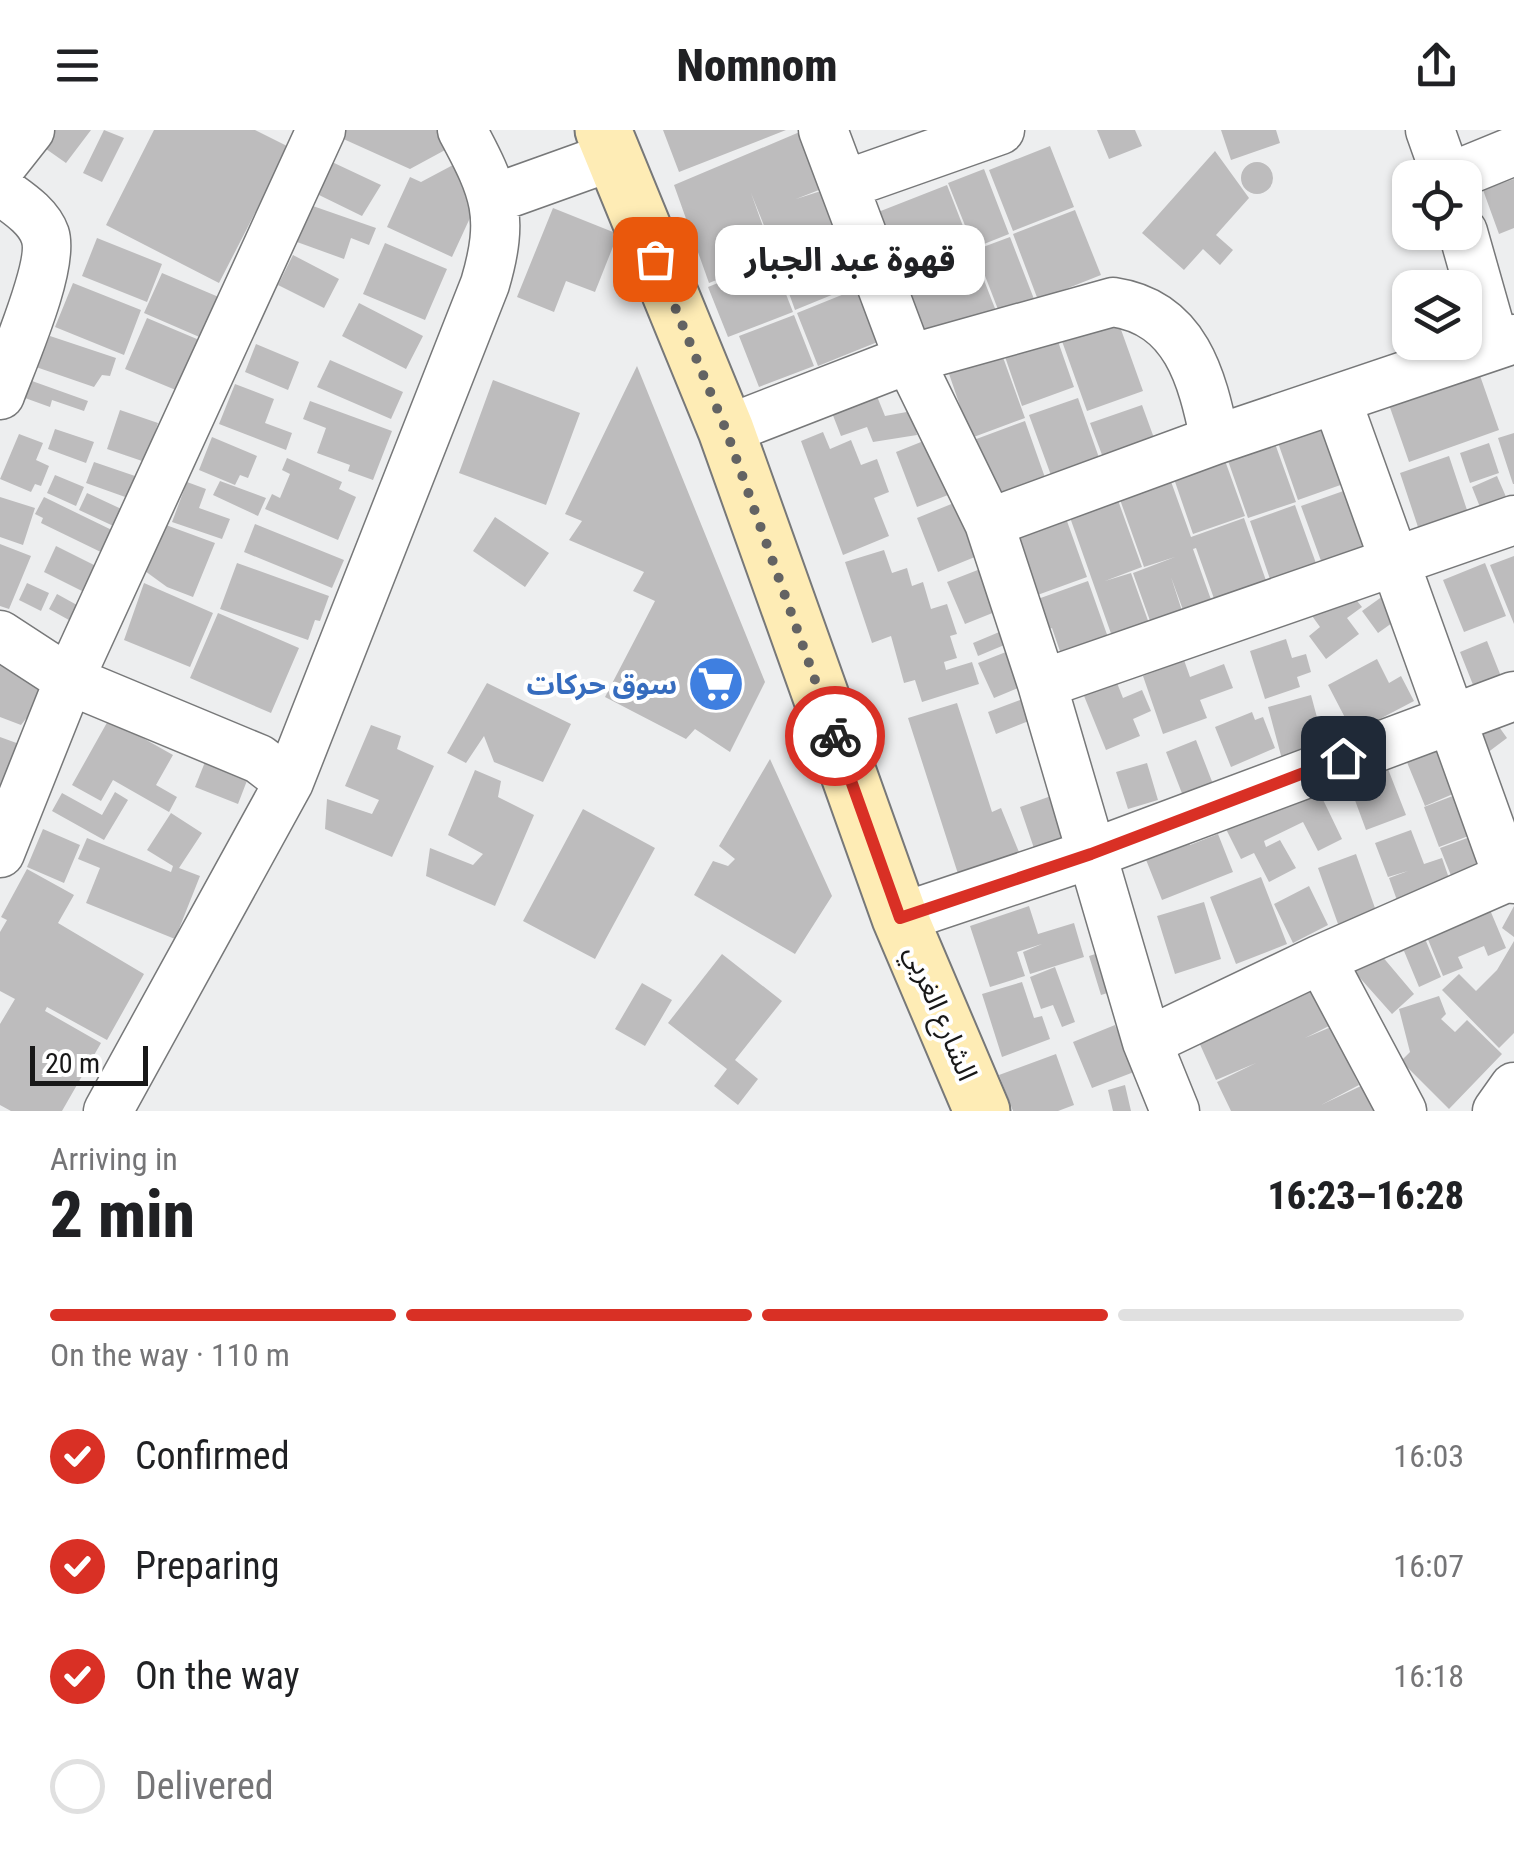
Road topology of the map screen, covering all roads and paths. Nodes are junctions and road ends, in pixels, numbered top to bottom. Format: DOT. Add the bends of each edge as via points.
graph roads {
  1 [pos="30,130"];
  2 [pos="321,130"];
  3 [pos="462,130"];
  4 [pos="824,130"];
  5 [pos="1000,130"];
  6 [pos="1430,130"];
  7 [pos="608,143"];
  8 [pos="1514,151"];
  9 [pos="1441,160"];
  10 [pos="1482,164"];
  11 [pos="0,168"];
  12 [pos="844,185"];
  13 [pos="0,190"];
  14 [pos="493,198"];
  15 [pos="1469,250"];
  16 [pos="1504,342"];
  17 [pos="909,359"];
  18 [pos="0,395"];
  19 [pos="1337,401"];
  20 [pos="726,430"];
  21 [pos="1215,440"];
  22 [pos="1514,520"];
  23 [pos="989,523"];
  24 [pos="1395,564"];
  25 [pos="0,635"];
  26 [pos="69,680"];
  27 [pos="1042,684"];
  28 [pos="1514,696"];
  29 [pos="1451,717"];
  30 [pos="288,782"];
  31 [pos="0,852"];
  32 [pos="1091,854"];
  33 [pos="1511,878"];
  34 [pos="900,918"];
  35 [pos="1321,959"];
  36 [pos="1147,1042"];
  37 [pos="1514,1087"];
  38 [pos="108,1111"];
  39 [pos="982,1111"];
  40 [pos="1175,1111"];
  41 [pos="1402,1111"];
  42 [pos="1497,1111"];
  1 -- 11 [label="street"];
  2 -- 26 [label="street"];
  3 -- 14 [label="street"];
  4 -- 12 [label="street"];
  5 -- 12 [label="street"];
  6 -- 9 [label="street"];
  7 -- 14 [label="street"];
  7 -- 20 [label="street, الشارع الغربي"];
  8 -- 10 [label="street"];
  12 -- 17 [label="street"];
  13 -- 18 [label="street" via="46,236 40,282"];
  14 -- 30 [label="street" via="498,227 484,284"];
  15 -- 16 [label="street"];
  16 -- 19 [label="street"];
  17 -- 20 [label="street"];
  17 -- 21 [label="street" via="1114,302 1138,306 1182,342 1206,394"];
  17 -- 23 [label="street"];
  19 -- 21 [label="street"];
  19 -- 24 [label="street"];
  20 -- 34 [label="street, الشارع الغربي"];
  21 -- 23 [label="street"];
  22 -- 24 [label="street"];
  23 -- 27 [label="street"];
  24 -- 27 [label="street"];
  24 -- 29 [label="street"];
  25 -- 26 [label="street"];
  26 -- 30 [label="street" via="259,759"];
  26 -- 31 [label="street"];
  27 -- 32 [label="street"];
  28 -- 29 [label="street"];
  29 -- 32 [label="street"];
  29 -- 33 [label="street"];
  30 -- 38 [label="street"];
  32 -- 34 [label="street"];
  32 -- 36 [label="street"];
  33 -- 35 [label="street"];
  34 -- 39 [label="street, الشارع الغربي"];
  35 -- 36 [label="street"];
  35 -- 41 [label="street"];
  36 -- 40 [label="street"];
  37 -- 42 [label="street"];
}
